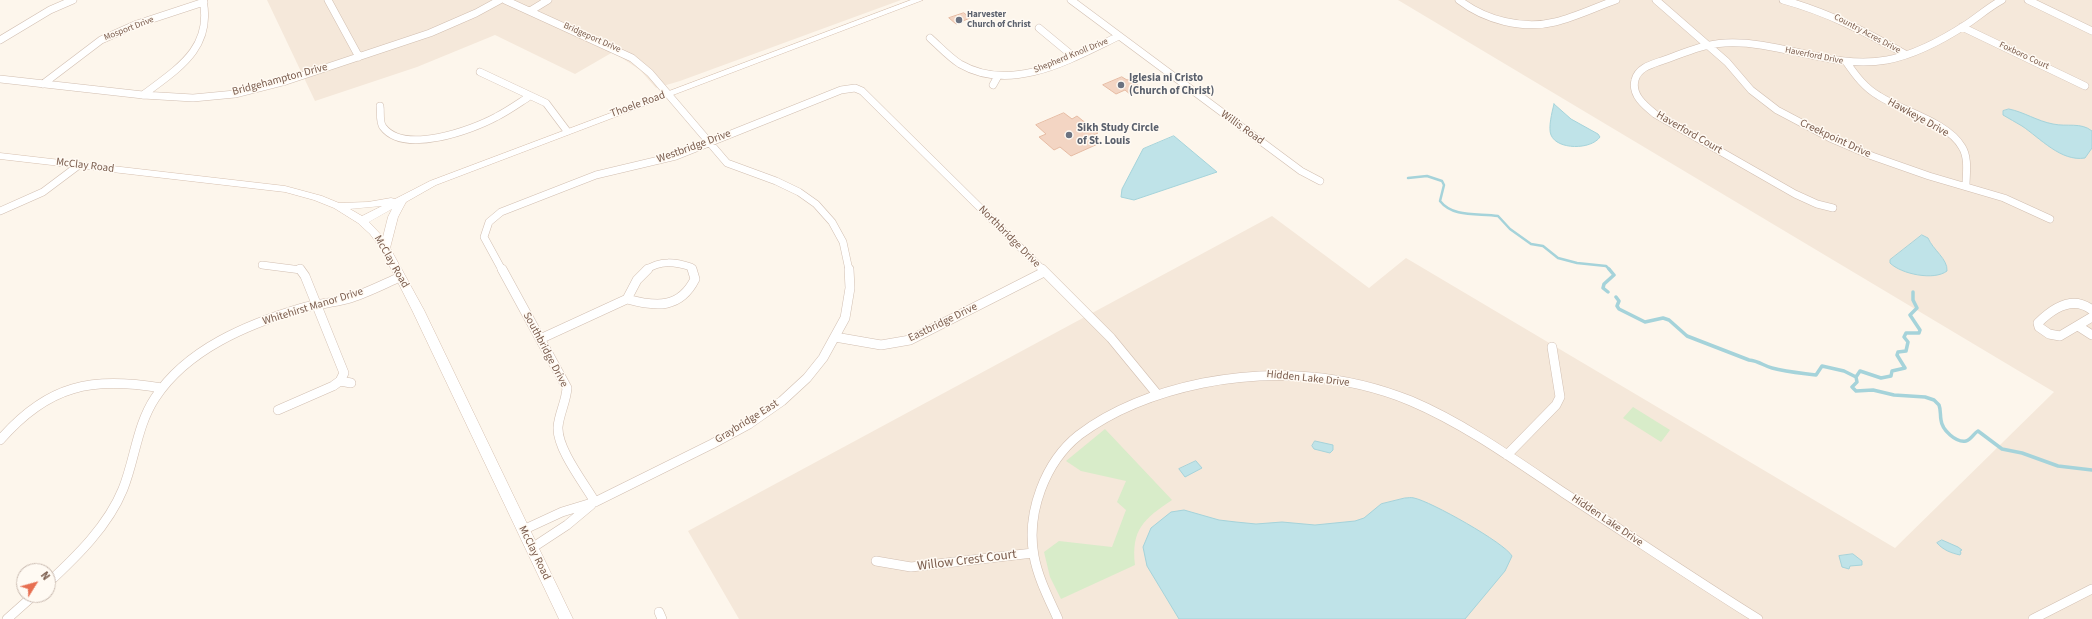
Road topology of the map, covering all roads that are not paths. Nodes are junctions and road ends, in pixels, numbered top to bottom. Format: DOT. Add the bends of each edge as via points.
graph roads {
  1 [pos="73,0"];
  2 [pos="328,0"];
  3 [pos="500,0"];
  4 [pos="505,0"];
  5 [pos="548,0"];
  6 [pos="919,0"];
  7 [pos="1071,0"];
  8 [pos="1459,0"];
  9 [pos="1616,0"];
  10 [pos="1656,0"];
  11 [pos="1783,0"];
  12 [pos="2002,0"];
  13 [pos="2028,0"];
  14 [pos="204,1"];
  15 [pos="530,11"];
  16 [pos="1962,27"];
  17 [pos="1039,28"];
  18 [pos="2092,31"];
  19 [pos="1119,36"];
  20 [pos="930,38"];
  21 [pos="0,40"];
  22 [pos="1707,45"];
  23 [pos="1905,54"];
  24 [pos="360,56"];
  25 [pos="1074,57"];
  26 [pos="1847,62"];
  27 [pos="480,72"];
  28 [pos="998,76"];
  29 [pos="0,79"];
  30 [pos="43,84"];
  31 [pos="992,85"];
  32 [pos="2085,86"];
  33 [pos="855,88"];
  34 [pos="667,94"];
  35 [pos="143,95"];
  36 [pos="530,96"];
  37 [pos="380,106"];
  38 [pos="567,131"];
  39 [pos="709,143"];
  40 [pos="0,156"];
  41 [pos="80,165"];
  42 [pos="1320,181"];
  43 [pos="1966,186"];
  44 [pos="402,199"];
  45 [pos="338,206"];
  46 [pos="1833,208"];
  47 [pos="0,211"];
  48 [pos="2050,219"];
  49 [pos="362,221"];
  50 [pos="488,222"];
  51 [pos="384,248"];
  52 [pos="262,265"];
  53 [pos="1044,272"];
  54 [pos="400,277"];
  55 [pos="627,299"];
  56 [pos="316,305"];
  57 [pos="2092,310"];
  58 [pos="2092,317"];
  59 [pos="2078,326"];
  60 [pos="2092,335"];
  61 [pos="835,337"];
  62 [pos="540,339"];
  63 [pos="1552,347"];
  64 [pos="340,381"];
  65 [pos="351,383"];
  66 [pos="162,388"];
  67 [pos="1157,394"];
  68 [pos="278,410"];
  69 [pos="0,440"];
  70 [pos="1507,455"];
  71 [pos="595,502"];
  72 [pos="523,530"];
  73 [pos="532,548"];
  74 [pos="1033,553"];
  75 [pos="876,561"];
  76 [pos="56,575"];
  77 [pos="2092,589"];
  78 [pos="25,603"];
  79 [pos="7,619"];
  80 [pos="566,619"];
  81 [pos="1058,619"];
  82 [pos="1758,619"];
  83 [pos="2033,619"];
  1 -- 21 [label="street" via="50,10"];
  2 -- 24 [label="street"];
  3 -- 24 [label="street, Bridgehampton Drive" via="447,27"];
  4 -- 15 [label="street, Bridgeport Drive"];
  5 -- 15 [label="street"];
  6 -- 34 [label="main road, Thoele Road"];
  7 -- 19 [label="street, Willis Road"];
  8 -- 9 [label="street" via="1492,18 1534,25 1556,21"];
  10 -- 22 [label="street, Creekpoint Drive"];
  11 -- 23 [label="street, Country Acres Drive" via="1838,18"];
  12 -- 16 [label="street, Haverford Drive"];
  13 -- 18 [label="street"];
  14 -- 30 [label="street, Mosport Drive" via="137,24 101,40"];
  14 -- 35 [label="street" via="207,19 197,47 184,62"];
  15 -- 34 [label="street, Bridgeport Drive" via="623,52 642,65"];
  16 -- 23 [label="street, Haverford Drive"];
  16 -- 32 [label="street, Foxboro Court"];
  17 -- 25 [label="street"];
  19 -- 25 [label="street, Shepherd Knoll Drive"];
  19 -- 42 [label="street, Willis Road" via="1301,171"];
  20 -- 28 [label="street, Shepherd Knoll Drive" via="960,64 978,72"];
  22 -- 26 [label="street, Haverford Drive" via="1733,42 1762,45 1808,57"];
  22 -- 43 [label="street, Creekpoint Drive" via="1727,62 1751,90 1767,104 1783,113 1830,138 1872,156"];
  22 -- 46 [label="street, Haverford Court" via="1688,50 1640,71 1634,85 1641,102 1655,114 1795,194"];
  23 -- 26 [label="street, Haverford Drive" via="1880,61"];
  24 -- 35 [label="street, Bridgehampton Drive" via="286,81 235,94 193,98"];
  25 -- 28 [label="street, Shepherd Knoll Drive" via="1028,74"];
  26 -- 43 [label="street, Hawkeye Drive" via="1858,79 1877,95 1957,140 1965,155"];
  27 -- 36 [label="street"];
  28 -- 31 [label="street"];
  29 -- 30 [label="street, Bridgehampton Drive"];
  30 -- 35 [label="street, Bridgehampton Drive"];
  33 -- 39 [label="street, Westbridge Drive" via="841,90"];
  33 -- 53 [label="street, Northbridge Drive" via="862,91"];
  34 -- 38 [label="main road, Thoele Road"];
  34 -- 39 [label="street, Graybridge East"];
  36 -- 37 [label="street" via="492,120 454,134 420,140 408,140 389,133 382,126"];
  36 -- 38 [label="street" via="546,103"];
  38 -- 44 [label="main road, Thoele Road" via="433,183"];
  39 -- 50 [label="street, Westbridge Drive" via="671,157 596,175 502,212"];
  39 -- 61 [label="street, Graybridge East" via="727,163 799,192 816,204 832,222 850,266 850,288 845,318"];
  40 -- 41 [label="main road, McClay Road"];
  41 -- 45 [label="main road, McClay Road" via="285,189"];
  41 -- 47 [label="street" via="43,192"];
  43 -- 48 [label="street, Creekpoint Drive" via="2004,198"];
  44 -- 45 [label="main road" via="368,205"];
  44 -- 49 [label="main road, Thoele Road"];
  44 -- 51 [label="main road" via="393,217"];
  45 -- 49 [label="main road, McClay Road"];
  49 -- 51 [label="main road, McClay Road" via="374,232"];
  50 -- 62 [label="street, Southbridge Drive" via="484,229 484,237"];
  51 -- 54 [label="main road, McClay Road"];
  52 -- 56 [label="street" via="300,269"];
  53 -- 61 [label="street, Eastbridge Drive" via="910,340 895,345 877,347"];
  53 -- 67 [label="street, Northbridge Drive" via="1111,338"];
  54 -- 56 [label="street, Whitehirst Manor Drive" via="348,298"];
  54 -- 72 [label="main road, McClay Road"];
  55 -- 55 [label="street" via="632,285 643,271 654,265 680,263 690,267 695,279 687,293 674,302 657,305"];
  55 -- 62 [label="street"];
  56 -- 64 [label="street" via="344,373"];
  56 -- 66 [label="street, Whitehirst Manor Drive" via="264,321 230,336 188,363"];
  57 -- 59 [label="street" via="2082,303 2073,301 2038,323 2043,331 2057,337"];
  58 -- 59 [label="street"];
  59 -- 60 [label="street"];
  61 -- 71 [label="street, Graybridge East" via="823,358 806,378 782,401 749,424"];
  62 -- 71 [label="street, Southbridge Drive" via="567,388 567,399 559,420 558,432 562,445"];
  63 -- 70 [label="street" via="1560,398"];
  64 -- 65 [label="street"];
  64 -- 68 [label="street"];
  66 -- 69 [label="street" via="101,382 69,390 37,406 22,417"];
  66 -- 76 [label="street, Whitehirst Manor Drive" via="147,412 122,490 112,510 95,534"];
  67 -- 70 [label="street, Hidden Lake Drive" via="1219,378 1252,375 1281,374 1340,380 1393,395 1440,415"];
  67 -- 74 [label="street, Hidden Lake Drive" via="1117,412 1080,435 1062,453 1046,475 1034,517"];
  70 -- 82 [label="street, Hidden Lake Drive"];
  71 -- 72 [label="street, Graybridge East" via="562,512"];
  71 -- 73 [label="street, Graybridge East" via="567,525"];
  72 -- 73 [label="main road, McClay Road"];
  73 -- 80 [label="main road, McClay Road"];
  74 -- 75 [label="street, Willow Crest Court" via="911,567"];
  74 -- 81 [label="street, Hidden Lake Drive"];
  77 -- 83 [label="street"];
  78 -- 79 [label="street"];
}
